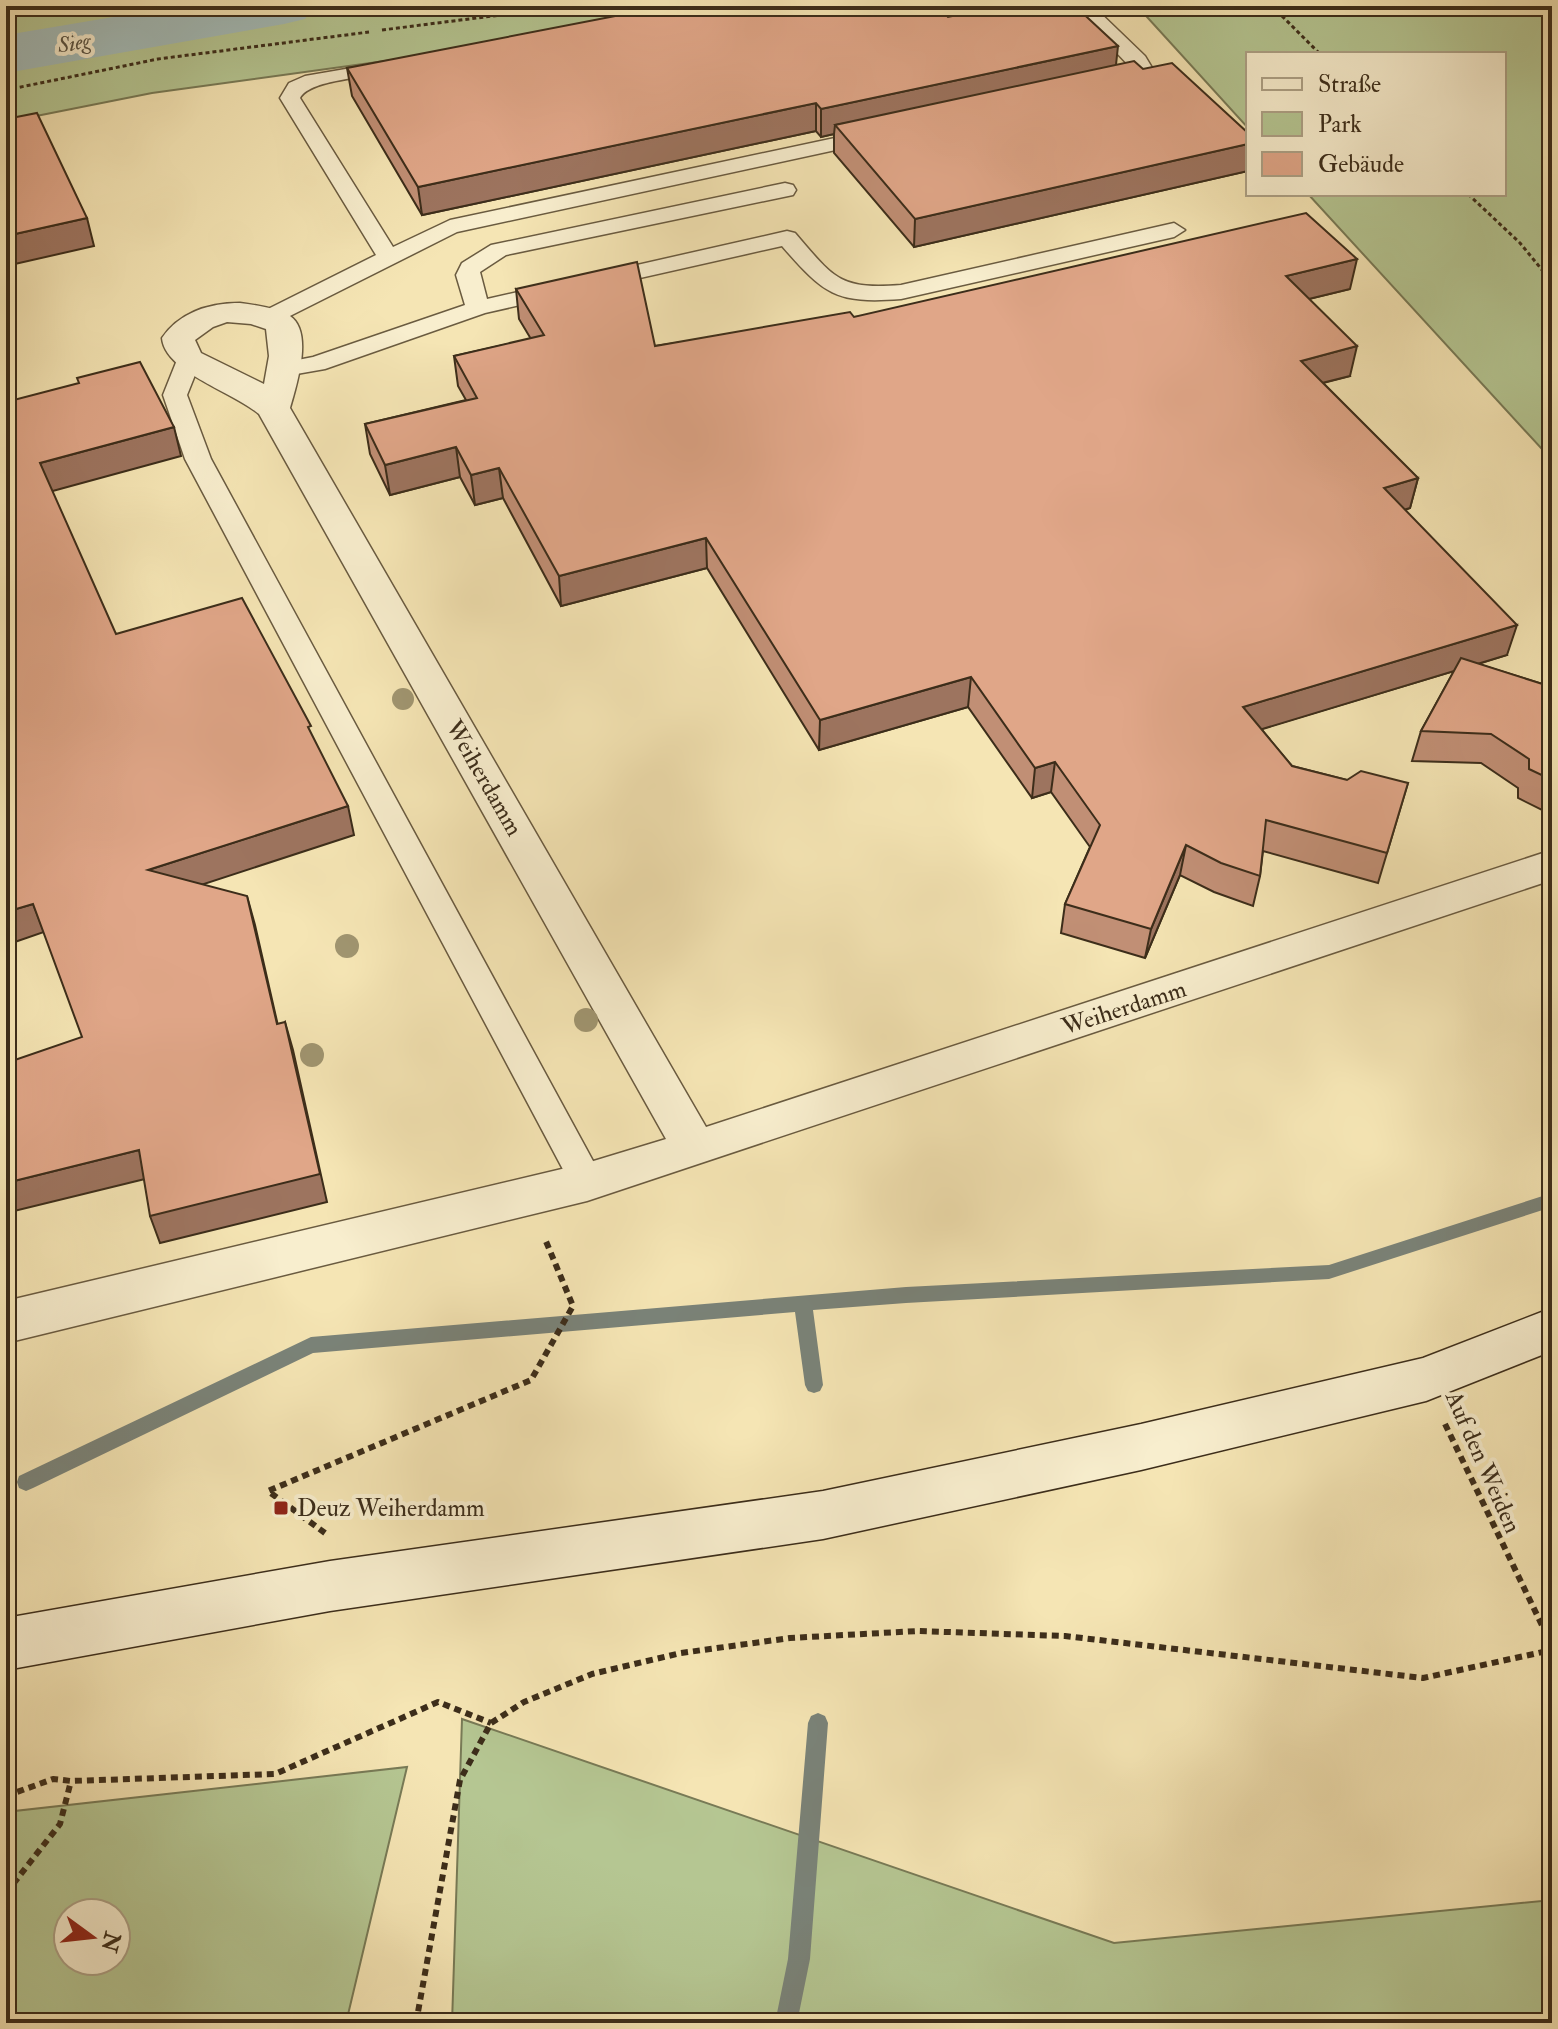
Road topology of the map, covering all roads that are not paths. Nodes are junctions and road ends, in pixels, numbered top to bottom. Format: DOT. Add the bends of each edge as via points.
graph roads {
  1 [pos="1082,6"];
  2 [pos="405,64"];
  3 [pos="1083,92"];
  4 [pos="896,131"];
  5 [pos="787,154"];
  6 [pos="785,190"];
  7 [pos="1174,230"];
  8 [pos="787,238"];
  9 [pos="388,256"];
  10 [pos="478,308"];
  11 [pos="268,318"];
  12 [pos="189,360"];
  13 [pos="285,369"];
  14 [pos="273,408"];
  15 [pos="1552,865"];
  16 [pos="695,1149"];
  17 [pos="587,1182"];
  18 [pos="6,1322"];
  19 [pos="1552,1329"];
  20 [pos="6,1644"];
  1 -- 3 [label="lane" via="1144,71 1129,82"];
  2 -- 9 [label="lane" via="312,80 296,87 290,98"];
  4 -- 5 [label="lane"];
  5 -- 6 [label="lane" via="792,176"];
  5 -- 9 [label="lane" via="450,227"];
  6 -- 8 [label="lane" via="772,213"];
  6 -- 10 [label="lane" via="499,250 467,275"];
  7 -- 8 [label="lane" via="871,295 830,286"];
  8 -- 10 [label="lane"];
  9 -- 11 [label="lane"];
  10 -- 13 [label="lane" via="317,364"];
  11 -- 12 [label="street" via="237,311 207,316 178,338"];
  11 -- 13 [label="street" via="281,324 288,344"];
  12 -- 14 [label="street, Weiherdamm"];
  12 -- 17 [label="lane" via="175,395 198,459"];
  13 -- 14 [label="street"];
  14 -- 16 [label="street, Weiherdamm"];
  15 -- 16 [label="street, Weiherdamm"];
  16 -- 17 [label="street, Weiherdamm"];
  17 -- 18 [label="street, Weiherdamm"];
  19 -- 20 [label="street" via="1426,1379 823,1515 330,1586"];
}
